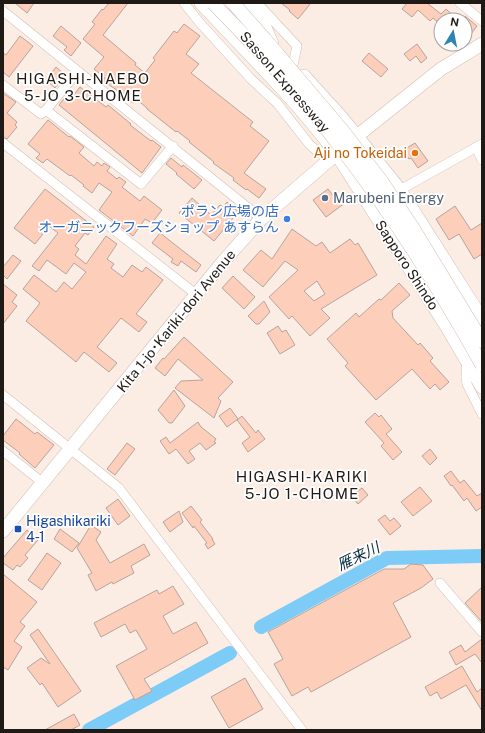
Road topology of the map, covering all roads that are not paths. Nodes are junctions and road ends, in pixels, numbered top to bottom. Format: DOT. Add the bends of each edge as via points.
graph roads {
  1 [pos="184,3"];
  2 [pos="195,3"];
  3 [pos="201,3"];
  4 [pos="214,3"];
  5 [pos="227,3"];
  6 [pos="233,3"];
  7 [pos="244,3"];
  8 [pos="257,3"];
  9 [pos="460,3"];
  10 [pos="3,11"];
  11 [pos="482,21"];
  12 [pos="272,44"];
  13 [pos="482,44"];
  14 [pos="293,65"];
  15 [pos="78,71"];
  16 [pos="3,85"];
  17 [pos="298,107"];
  18 [pos="46,110"];
  19 [pos="357,136"];
  20 [pos="3,143"];
  21 [pos="479,145"];
  22 [pos="173,146"];
  23 [pos="336,154"];
  24 [pos="482,160"];
  25 [pos="400,190"];
  26 [pos="261,219"];
  27 [pos="197,295"];
  28 [pos="482,319"];
  29 [pos="482,340"];
  30 [pos="467,361"];
  31 [pos="482,365"];
  32 [pos="482,387"];
  33 [pos="3,395"];
  34 [pos="482,414"];
  35 [pos="71,450"];
  36 [pos="3,451"];
  37 [pos="43,483"];
  38 [pos="3,531"];
  39 [pos="440,583"];
  40 [pos="482,632"];
  41 [pos="302,730"];
  1 -- 23 [label="street" via="246,74 277,103 309,144 318,152"];
  2 -- 17 [label="highway" via="266,84"];
  3 -- 17 [label="highway, Sapporo Shindo"];
  4 -- 31 [label="highway, Sasson Expressway, bridge" via="297,93 368,183 405,236"];
  5 -- 12 [label="highway"];
  6 -- 29 [label="highway, Sasson Expressway, bridge" via="380,179"];
  7 -- 12 [label="highway" via="264,25"];
  8 -- 14 [label="street" via="297,46"];
  9 -- 11 [label="street"];
  10 -- 15 [label="street"];
  12 -- 14 [label="highway"];
  13 -- 19 [label="highway, Kita 1-jo･Kariki-dori Avenue" via="440,69"];
  14 -- 19 [label="highway"];
  15 -- 18 [label="street"];
  15 -- 22 [label="street"];
  16 -- 18 [label="street" via="41,114"];
  17 -- 23 [label="highway, Sapporo Shindo"];
  18 -- 22 [label="street" via="141,184"];
  19 -- 23 [label="highway, Kita 1-jo･Kariki-dori Avenue"];
  19 -- 25 [label="highway"];
  20 -- 27 [label="street"];
  21 -- 24 [label="street"];
  21 -- 25 [label="street"];
  22 -- 26 [label="street"];
  23 -- 26 [label="highway, Kita 1-jo･Kariki-dori Avenue"];
  23 -- 30 [label="highway, Sapporo Shindo"];
  25 -- 28 [label="highway"];
  26 -- 27 [label="highway, Kita 1-jo･Kariki-dori Avenue"];
  27 -- 35 [label="highway, Kita 1-jo･Kariki-dori Avenue"];
  30 -- 32 [label="highway, Sapporo Shindo"];
  30 -- 34 [label="street" via="467,384"];
  33 -- 35 [label="street"];
  35 -- 37 [label="highway, Kita 1-jo･Kariki-dori Avenue"];
  35 -- 41 [label="street" via="119,488"];
  36 -- 37 [label="street"];
  37 -- 38 [label="highway, Kita 1-jo･Kariki-dori Avenue"];
  39 -- 40 [label="street"];
}
